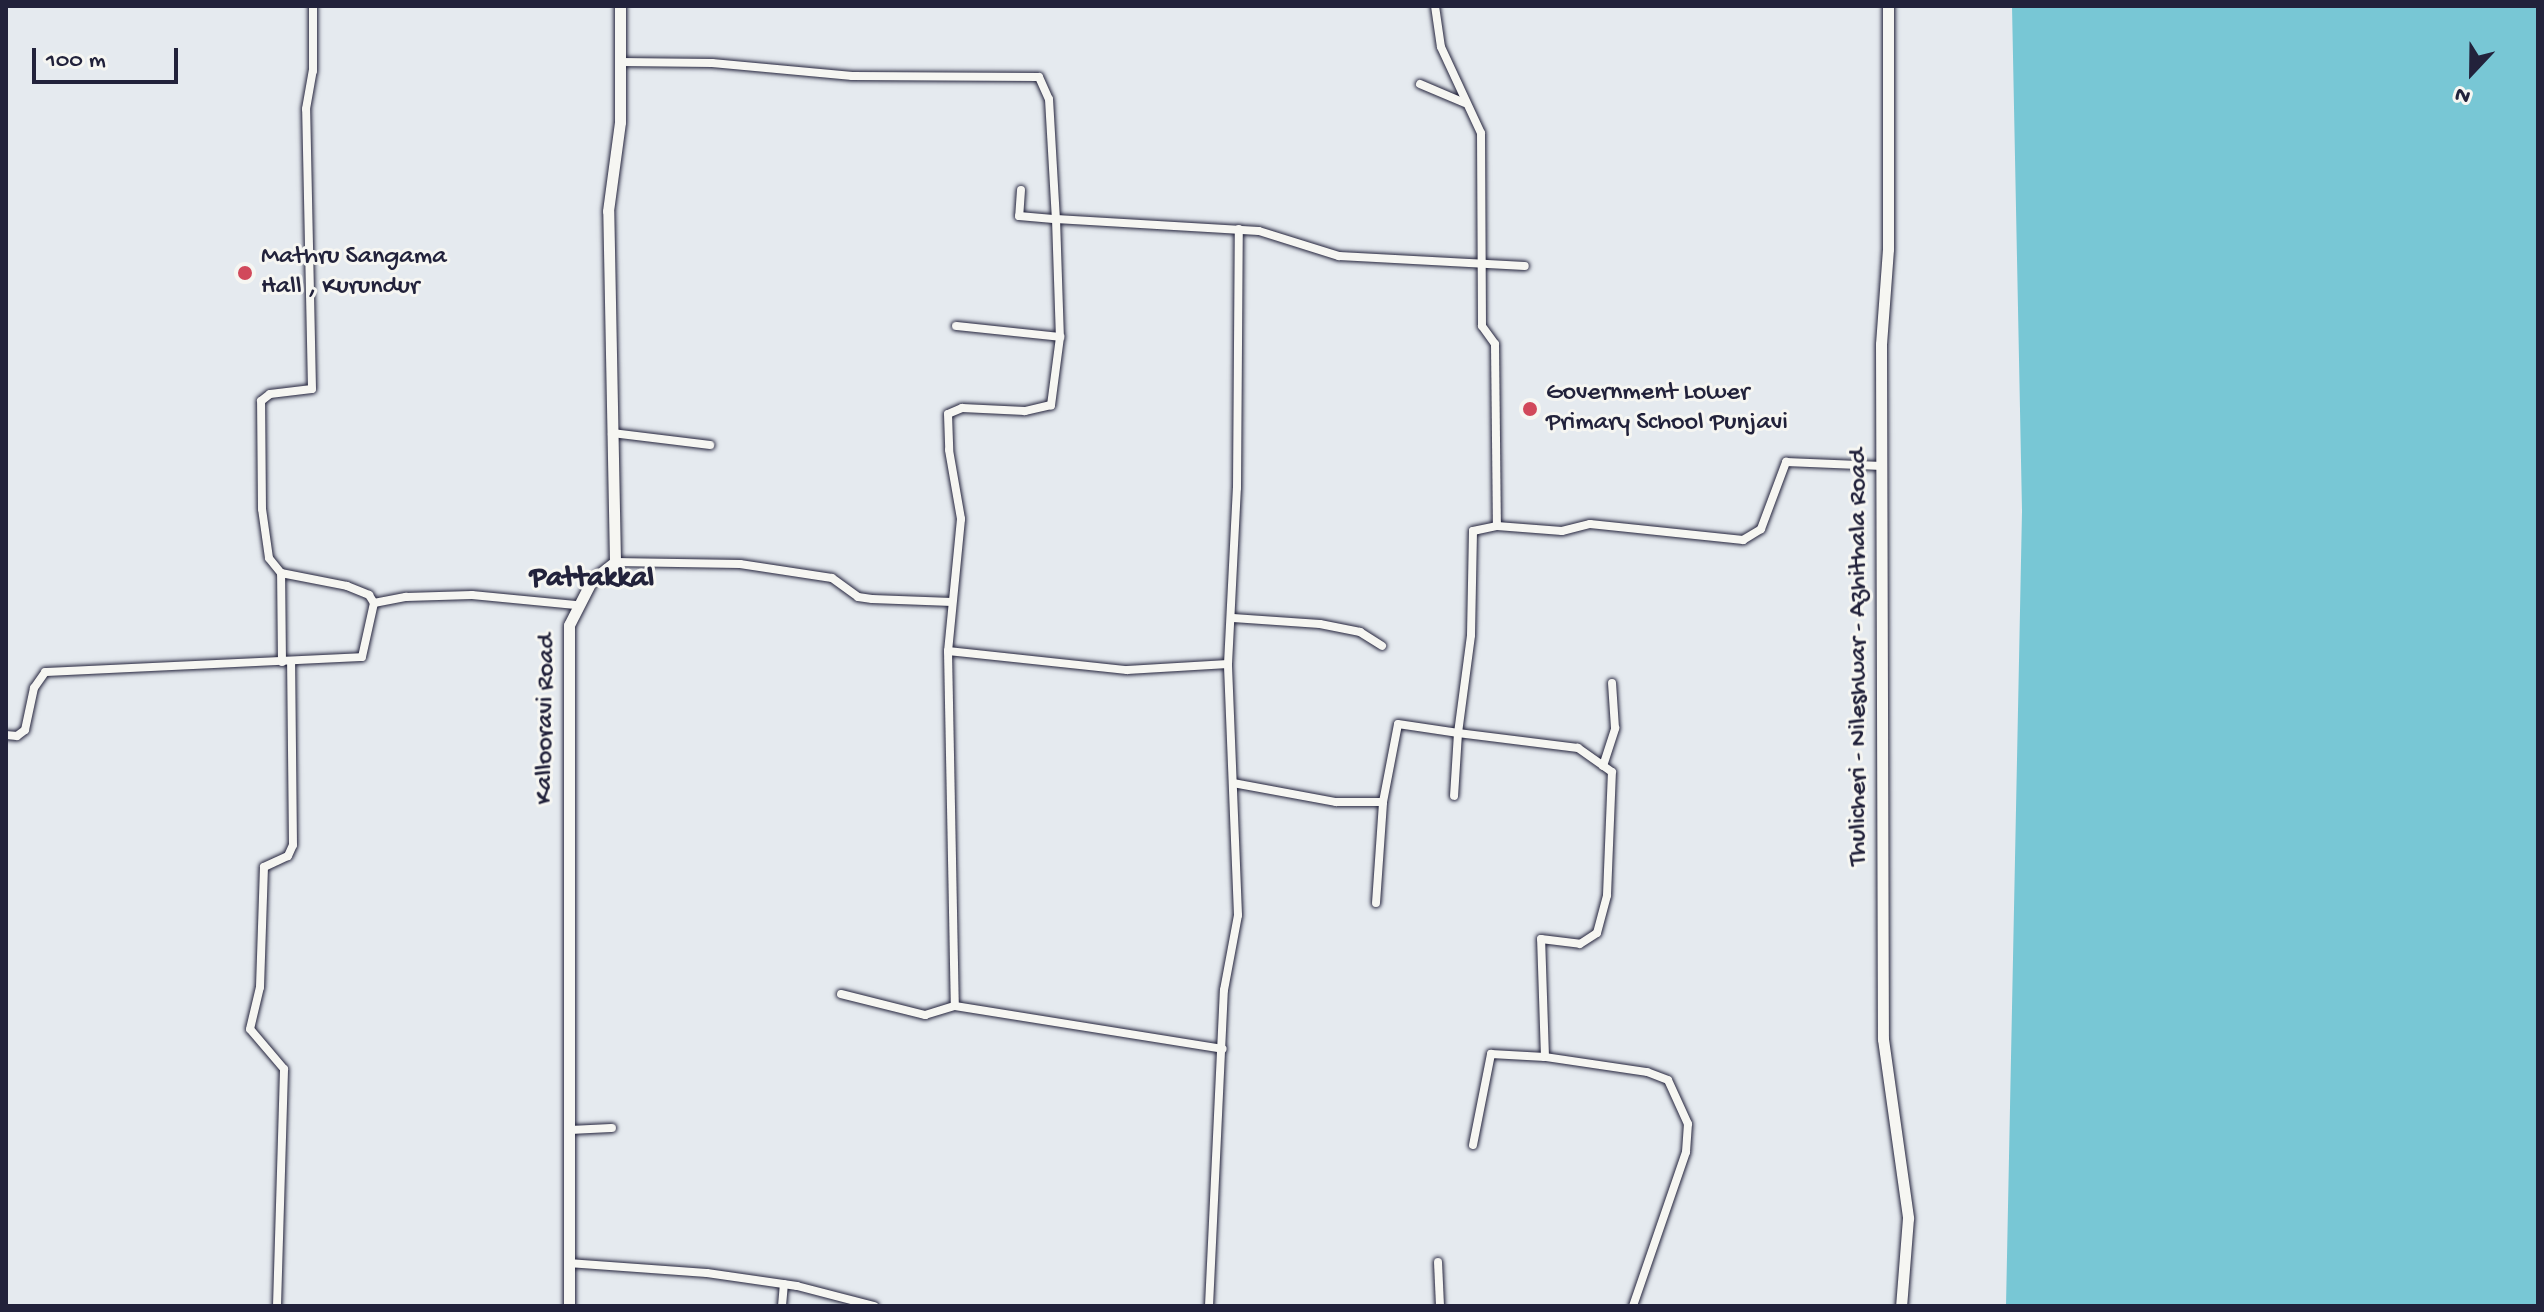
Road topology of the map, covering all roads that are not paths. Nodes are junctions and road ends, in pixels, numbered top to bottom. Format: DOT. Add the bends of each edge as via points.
graph roads {
  1 [pos="313,6"];
  2 [pos="620,6"];
  3 [pos="1435,6"];
  4 [pos="1888,6"];
  5 [pos="621,62"];
  6 [pos="1420,84"];
  7 [pos="1466,103"];
  8 [pos="1021,190"];
  9 [pos="1056,219"];
  10 [pos="1239,229"];
  11 [pos="1483,262"];
  12 [pos="1525,266"];
  13 [pos="956,326"];
  14 [pos="1060,337"];
  15 [pos="612,433"];
  16 [pos="710,445"];
  17 [pos="1882,466"];
  18 [pos="1497,526"];
  19 [pos="615,562"];
  20 [pos="281,573"];
  21 [pos="952,602"];
  22 [pos="374,603"];
  23 [pos="576,605"];
  24 [pos="1233,618"];
  25 [pos="1382,646"];
  26 [pos="948,651"];
  27 [pos="286,662"];
  28 [pos="1228,664"];
  29 [pos="1612,683"];
  30 [pos="1458,733"];
  31 [pos="6,735"];
  32 [pos="1603,766"];
  33 [pos="1233,783"];
  34 [pos="1454,796"];
  35 [pos="1383,802"];
  36 [pos="1376,903"];
  37 [pos="841,994"];
  38 [pos="955,1006"];
  39 [pos="1223,1049"];
  40 [pos="1545,1057"];
  41 [pos="612,1128"];
  42 [pos="569,1130"];
  43 [pos="1473,1145"];
  44 [pos="1438,1262"];
  45 [pos="568,1263"];
  46 [pos="784,1284"];
  47 [pos="277,1306"];
  48 [pos="569,1306"];
  49 [pos="782,1306"];
  50 [pos="874,1306"];
  51 [pos="1209,1306"];
  52 [pos="1440,1306"];
  53 [pos="1633,1306"];
  54 [pos="1901,1306"];
  1 -- 20 [label="street" via="313,71 306,109 312,389 270,394 261,401 262,509 269,558"];
  2 -- 5 [label="main road"];
  3 -- 7 [label="street" via="1441,47"];
  4 -- 17 [label="main road, Thulicheri - Nileshwar - Azhithala Road"];
  5 -- 9 [label="street" via="712,63 852,76 1039,77 1049,99"];
  5 -- 15 [label="main road" via="608,211"];
  6 -- 7 [label="street"];
  7 -- 11 [label="street" via="1481,133"];
  8 -- 9 [label="street" via="1019,216"];
  9 -- 10 [label="street"];
  9 -- 14 [label="street"];
  10 -- 11 [label="street" via="1339,256"];
  10 -- 24 [label="street"];
  11 -- 12 [label="street"];
  11 -- 18 [label="street" via="1482,326 1495,344"];
  13 -- 14 [label="street"];
  14 -- 21 [label="street" via="1051,405 1025,411 962,408 948,414 961,519"];
  15 -- 16 [label="street"];
  15 -- 19 [label="main road"];
  17 -- 18 [label="street" via="1786,462 1761,529 1743,540 1590,524 1562,531"];
  17 -- 54 [label="main road, Thulicheri - Nileshwar - Azhithala Road" via="1883,1039 1908,1218"];
  18 -- 30 [label="street" via="1473,531 1469,546 1471,635"];
  19 -- 21 [label="street" via="740,564 832,578 858,597"];
  19 -- 23 [label="main road, Kallooravi Road" via="592,580"];
  20 -- 22 [label="street" via="347,586 369,595"];
  20 -- 27 [label="street"];
  21 -- 26 [label="street"];
  22 -- 23 [label="street" via="472,595"];
  22 -- 27 [label="street" via="362,657"];
  23 -- 42 [label="main road, Kallooravi Road" via="569,625 567,693"];
  24 -- 25 [label="street" via="1320,624 1360,632"];
  24 -- 28 [label="street"];
  26 -- 28 [label="street" via="1127,670"];
  26 -- 38 [label="street"];
  27 -- 31 [label="street" via="45,672 34,688 25,730"];
  27 -- 47 [label="street" via="293,845 288,856 264,867 260,987 250,1029 284,1069"];
  28 -- 33 [label="street"];
  29 -- 32 [label="street" via="1615,728"];
  30 -- 32 [label="street" via="1578,748"];
  30 -- 34 [label="street"];
  30 -- 35 [label="street" via="1398,724"];
  32 -- 40 [label="street" via="1612,772 1615,804 1607,895 1597,933 1580,944 1541,939"];
  33 -- 35 [label="street" via="1336,802"];
  33 -- 39 [label="street" via="1238,915 1224,990"];
  35 -- 36 [label="street"];
  37 -- 38 [label="street" via="925,1015"];
  38 -- 39 [label="street"];
  39 -- 51 [label="street"];
  40 -- 43 [label="street" via="1491,1054"];
  40 -- 53 [label="street" via="1647,1072 1668,1080 1688,1124 1686,1152"];
  41 -- 42 [label="street"];
  42 -- 45 [label="main road, Kallooravi Road"];
  44 -- 52 [label="street"];
  45 -- 46 [label="street"];
  45 -- 48 [label="main road, Kallooravi Road"];
  46 -- 49 [label="street"];
  46 -- 50 [label="street"];
}
